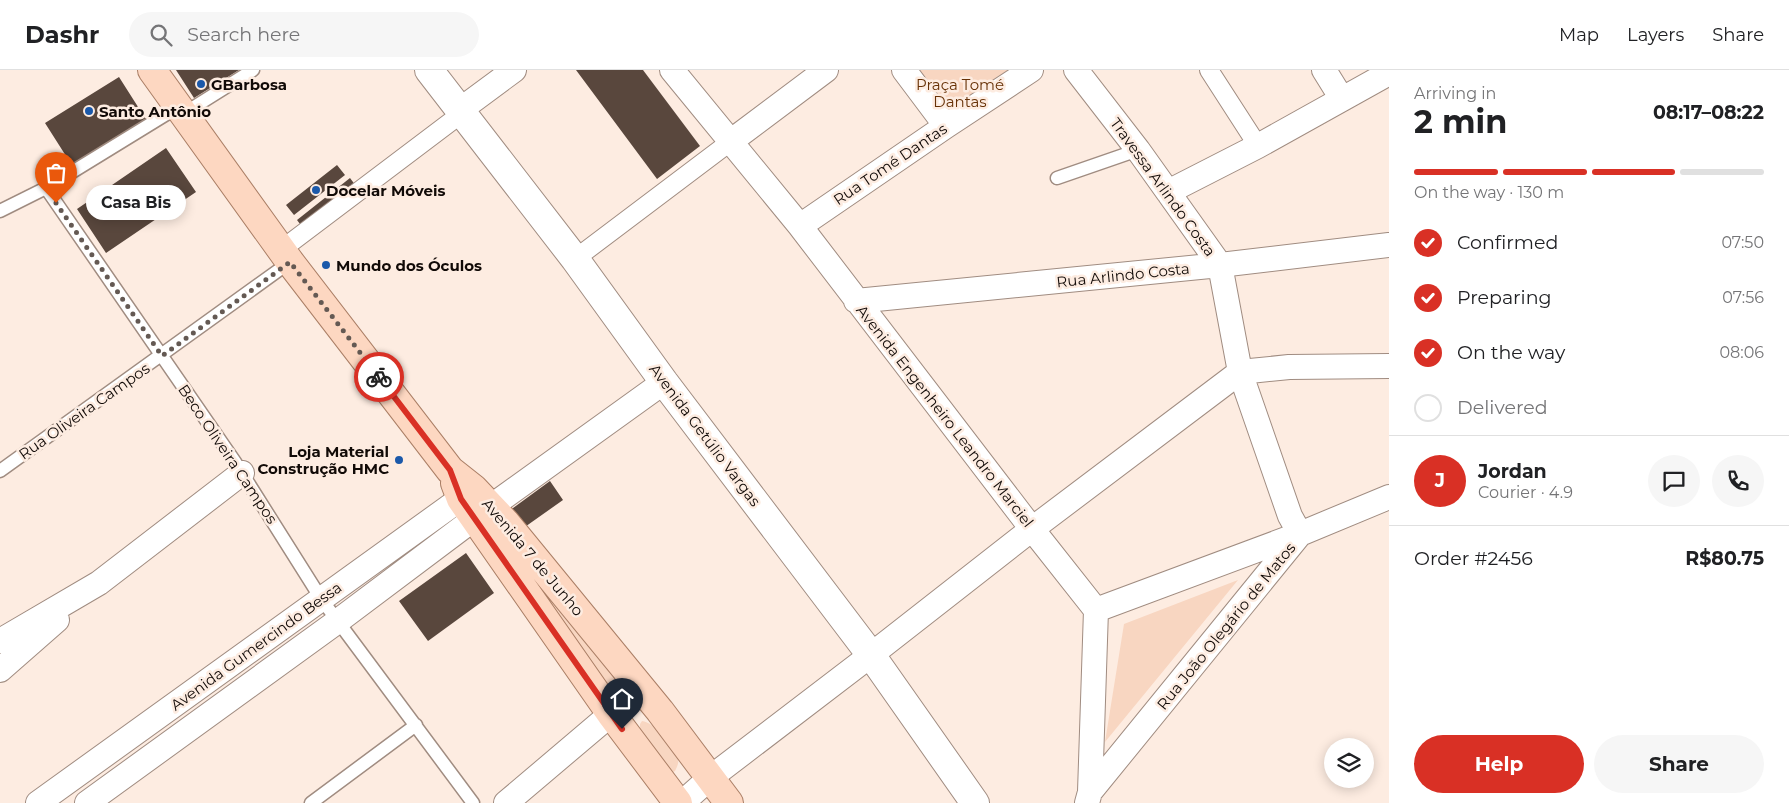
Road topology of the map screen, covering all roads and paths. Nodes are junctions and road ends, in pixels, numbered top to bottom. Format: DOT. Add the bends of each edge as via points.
graph roads {
  1 [pos="152,70"];
  2 [pos="253,70"];
  3 [pos="429,70"];
  4 [pos="514,70"];
  5 [pos="672,70"];
  6 [pos="826,70"];
  7 [pos="904,70"];
  8 [pos="1031,70"];
  9 [pos="1076,70"];
  10 [pos="1209,70"];
  11 [pos="1324,70"];
  12 [pos="1389,73"];
  13 [pos="1342,100"];
  14 [pos="181,111"];
  15 [pos="464,116"];
  16 [pos="946,126"];
  17 [pos="730,142"];
  18 [pos="1258,146"];
  19 [pos="1138,150"];
  20 [pos="1057,178"];
  21 [pos="46,188"];
  22 [pos="1168,192"];
  23 [pos="0,211"];
  24 [pos="800,226"];
  25 [pos="1389,245"];
  26 [pos="285,256"];
  27 [pos="575,259"];
  28 [pos="1220,265"];
  29 [pos="856,301"];
  30 [pos="162,356"];
  31 [pos="1389,366"];
  32 [pos="1240,372"];
  33 [pos="664,382"];
  34 [pos="0,471"];
  35 [pos="242,473"];
  36 [pos="1389,497"];
  37 [pos="476,503"];
  38 [pos="1032,529"];
  39 [pos="1300,534"];
  40 [pos="99,583"];
  41 [pos="322,600"];
  42 [pos="1096,610"];
  43 [pos="338,621"];
  44 [pos="0,641"];
  45 [pos="871,655"];
  46 [pos="0,670"];
  47 [pos="611,714"];
  48 [pos="416,725"];
  49 [pos="710,778"];
  50 [pos="84,794"];
  51 [pos="1089,798"];
  52 [pos="38,803"];
  53 [pos="311,803"];
  54 [pos="473,803"];
  55 [pos="506,803"];
  56 [pos="678,803"];
  57 [pos="682,803"];
  58 [pos="729,803"];
  59 [pos="975,803"];
  1 -- 14 [label="main road, Avenida 7 de Junho"];
  2 -- 14 [label="lane"];
  3 -- 15 [label="street, Avenida Getúlio Vargas"];
  4 -- 15 [label="street"];
  5 -- 17 [label="street, Avenida Engenheiro Leandro Marciel"];
  6 -- 17 [label="street"];
  7 -- 16 [label="street"];
  8 -- 16 [label="street, Rua Tomé Dantas"];
  9 -- 19 [label="street, Travessa Arlindo Costa"];
  10 -- 18 [label="street"];
  11 -- 13 [label="street"];
  12 -- 13 [label="street"];
  13 -- 18 [label="street"];
  14 -- 21 [label="lane"];
  14 -- 26 [label="main road, Avenida 7 de Junho"];
  15 -- 26 [label="street" via="453,120"];
  15 -- 27 [label="street, Avenida Getúlio Vargas"];
  16 -- 24 [label="street, Rua Tomé Dantas"];
  17 -- 24 [label="street, Avenida Engenheiro Leandro Marciel"];
  17 -- 27 [label="street"];
  18 -- 22 [label="street"];
  19 -- 20 [label="lane"];
  19 -- 22 [label="street, Travessa Arlindo Costa"];
  21 -- 23 [label="lane"];
  21 -- 30 [label="lane, Beco Oliveira Campos"];
  22 -- 28 [label="street, Travessa Arlindo Costa"];
  24 -- 29 [label="street, Avenida Engenheiro Leandro Marciel"];
  25 -- 28 [label="street, Rua Arlindo Costa"];
  26 -- 30 [label="lane, Rua Oliveira Campos"];
  26 -- 37 [label="main road, Avenida 7 de Junho"];
  27 -- 33 [label="street, Avenida Getúlio Vargas"];
  28 -- 29 [label="street, Rua Arlindo Costa"];
  28 -- 32 [label="street, Travessa Arlindo Costa"];
  29 -- 38 [label="street, Avenida Engenheiro Leandro Marciel"];
  30 -- 34 [label="lane, Rua Oliveira Campos"];
  30 -- 35 [label="lane, Beco Oliveira Campos"];
  31 -- 32 [label="street" via="1289,367"];
  32 -- 38 [label="street"];
  32 -- 39 [label="street, Travessa Arlindo Costa" via="1290,516"];
  33 -- 37 [label="street"];
  33 -- 45 [label="street, Avenida Getúlio Vargas"];
  35 -- 40 [label="street"];
  35 -- 41 [label="lane, Beco Oliveira Campos"];
  36 -- 39 [label="street, Rua João Olegário de Matos"];
  37 -- 41 [label="street, Avenida Gumercindo Bessa"];
  37 -- 43 [label="street, Avenida Gumercindo Bessa"];
  37 -- 47 [label="main road, Avenida 7 de Junho"];
  37 -- 49 [label="main road, Avenida 7 de Junho" via="654,704"];
  38 -- 42 [label="street, Avenida Engenheiro Leandro Marciel"];
  38 -- 45 [label="street"];
  39 -- 42 [label="street"];
  39 -- 51 [label="street, Rua João Olegário de Matos"];
  40 -- 44 [label="street"];
  40 -- 46 [label="street"];
  41 -- 43 [label="lane, Beco Oliveira Campos"];
  41 -- 50 [label="street, Avenida Gumercindo Bessa"];
  42 -- 51 [label="street"];
  43 -- 48 [label="lane, Beco Oliveira Campos"];
  43 -- 50 [label="street, Avenida Gumercindo Bessa"];
  45 -- 49 [label="street"];
  45 -- 59 [label="street, Avenida Getúlio Vargas"];
  47 -- 55 [label="street"];
  47 -- 56 [label="main road, Avenida 7 de Junho"];
  48 -- 53 [label="lane"];
  48 -- 54 [label="lane, Beco Oliveira Campos"];
  49 -- 57 [label="street"];
  49 -- 58 [label="main road, Avenida 7 de Junho"];
  50 -- 52 [label="street, Avenida Gumercindo Bessa"];
}
